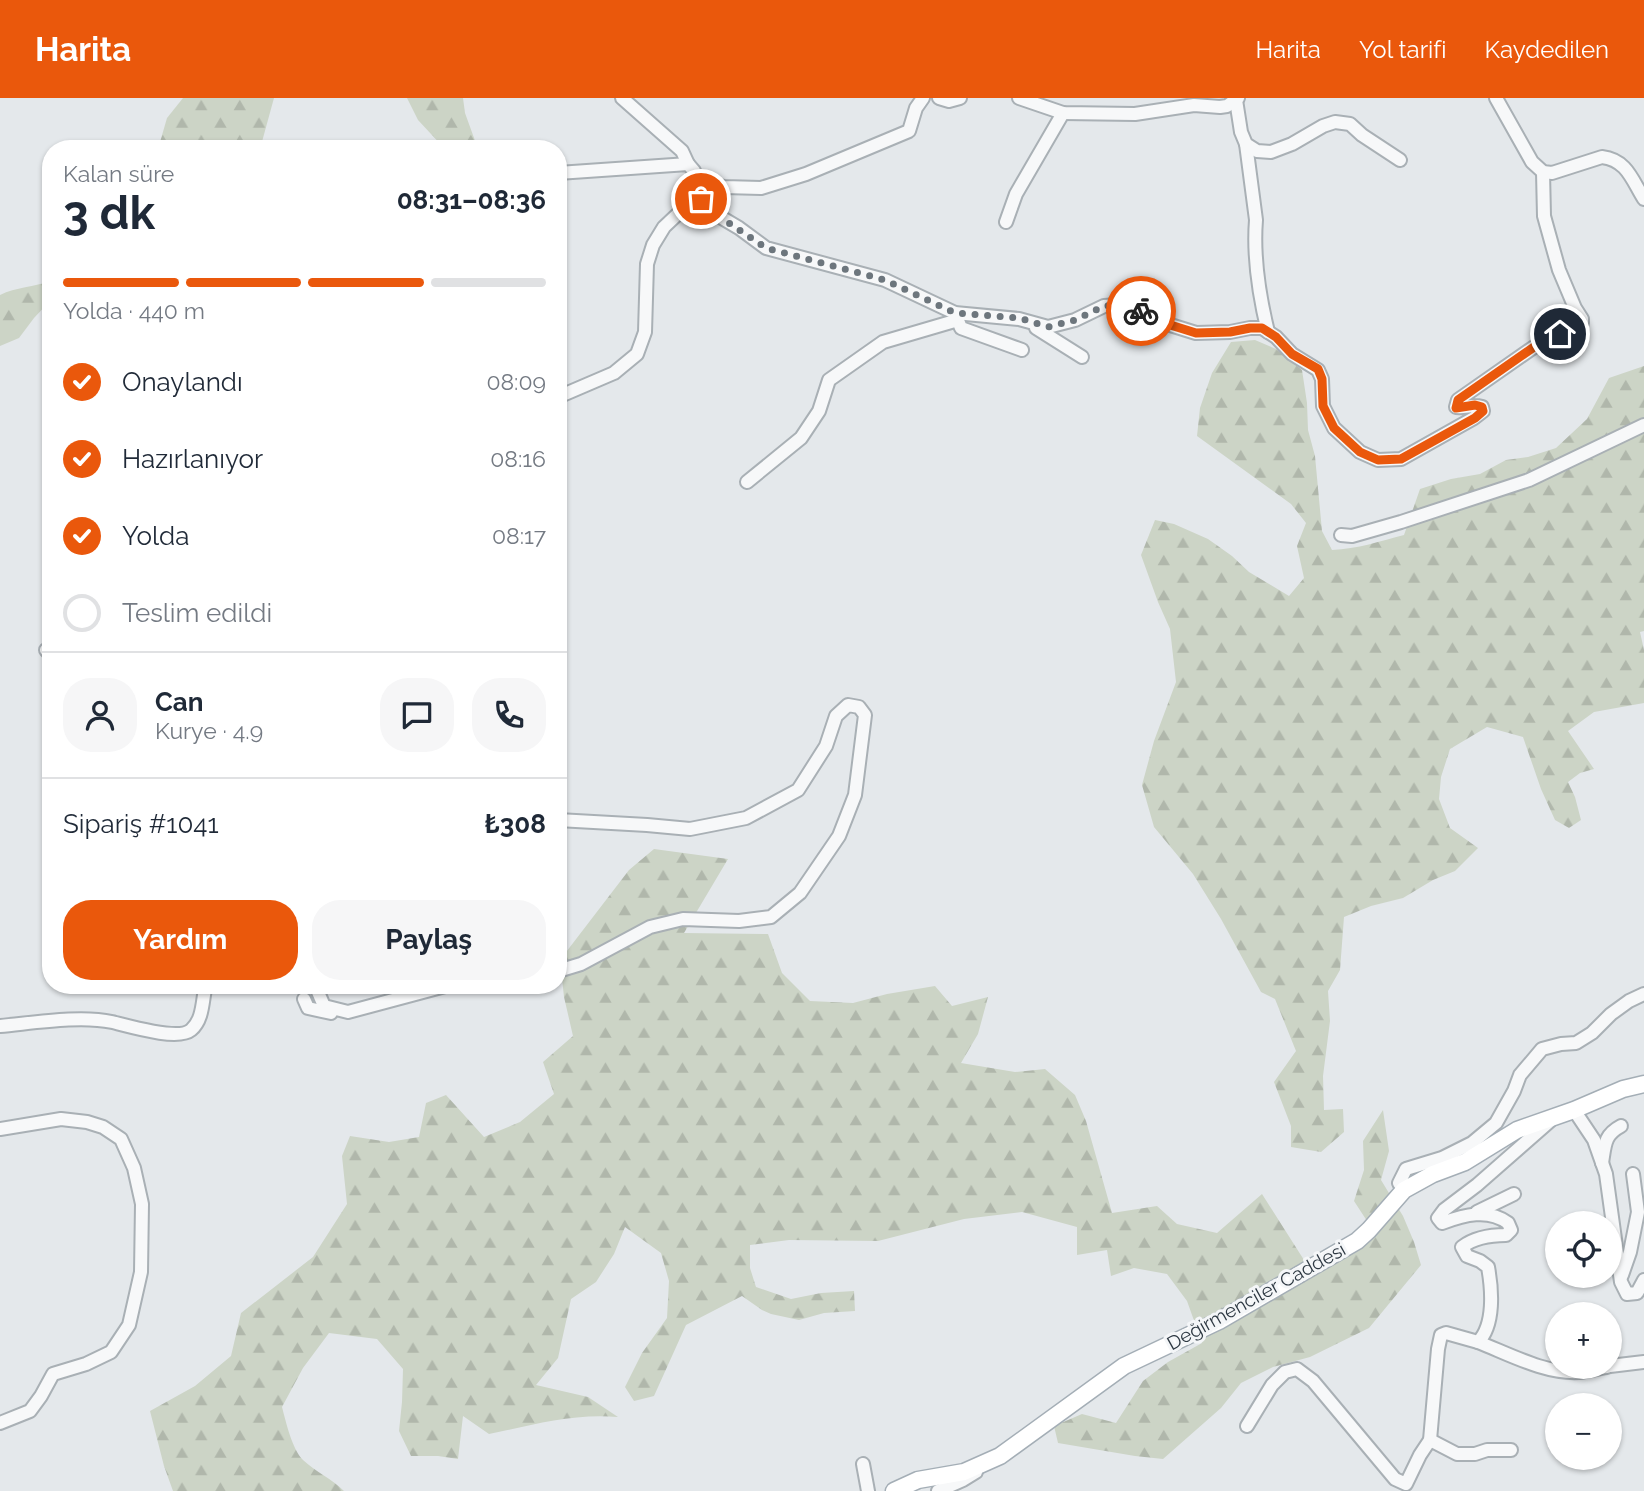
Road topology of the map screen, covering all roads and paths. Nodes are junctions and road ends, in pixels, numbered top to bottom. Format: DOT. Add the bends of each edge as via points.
graph roads {
  1 [pos="622,98"];
  2 [pos="923,98"];
  3 [pos="939,98"];
  4 [pos="960,98"];
  5 [pos="1019,98"];
  6 [pos="1496,98"];
  7 [pos="1237,99"];
  8 [pos="1063,113"];
  9 [pos="1246,144"];
  10 [pos="1400,160"];
  11 [pos="688,164"];
  12 [pos="567,172"];
  13 [pos="1542,172"];
  14 [pos="697,187"];
  15 [pos="1644,199"];
  16 [pos="1006,222"];
  17 [pos="957,316"];
  18 [pos="1027,321"];
  19 [pos="1268,332"];
  20 [pos="1022,349"];
  21 [pos="1082,357"];
  22 [pos="567,393"];
  23 [pos="1644,425"];
  24 [pos="747,482"];
  25 [pos="1341,535"];
  26 [pos="567,821"];
  27 [pos="567,968"];
  28 [pos="204,994"];
  29 [pos="319,994"];
  30 [pos="415,994"];
  31 [pos="1644,994"];
  32 [pos="304,999"];
  33 [pos="348,1012"];
  34 [pos="0,1026"];
  35 [pos="1644,1084"];
  36 [pos="1574,1110"];
  37 [pos="1555,1116"];
  38 [pos="1621,1126"];
  39 [pos="0,1129"];
  40 [pos="1602,1163"];
  41 [pos="1633,1174"];
  42 [pos="1404,1190"];
  43 [pos="1514,1194"];
  44 [pos="1611,1211"];
  45 [pos="1474,1214"];
  46 [pos="1622,1275"];
  47 [pos="1644,1279"];
  48 [pos="1622,1281"];
  49 [pos="1478,1342"];
  50 [pos="1644,1362"];
  51 [pos="1622,1365"];
  52 [pos="1545,1367"];
  53 [pos="0,1423"];
  54 [pos="1247,1426"];
  55 [pos="1430,1440"];
  56 [pos="1511,1450"];
  57 [pos="1000,1456"];
  58 [pos="863,1464"];
  59 [pos="1407,1487"];
  60 [pos="868,1491"];
  61 [pos="894,1491"];
  62 [pos="937,1491"];
  1 -- 11 [label="street" via="682,151"];
  2 -- 14 [label="street" via="909,131 806,174 761,188"];
  3 -- 4 [label="street"];
  5 -- 8 [label="street"];
  6 -- 13 [label="street"];
  7 -- 8 [label="street" via="1227,106 1135,114"];
  7 -- 9 [label="street"];
  8 -- 16 [label="street" via="1016,194"];
  9 -- 10 [label="street" via="1271,152 1335,122 1350,124"];
  9 -- 19 [label="street" via="1256,220 1259,298"];
  11 -- 12 [label="street"];
  11 -- 14 [label="street"];
  13 -- 15 [label="street" via="1611,158 1622,163"];
  13 -- 19 [label="street" via="1544,216 1559,270 1582,323 1544,340 1458,400 1456,408 1482,407 1475,418 1401,459 1378,460 1360,452 1334,428 1323,406 1318,369"];
  14 -- 17 [label="street" via="701,199 717,215 766,248 885,280"];
  14 -- 22 [label="street" via="653,245 647,264 645,332 638,354 614,373"];
  17 -- 18 [label="street"];
  17 -- 20 [label="street" via="961,328"];
  17 -- 24 [label="street" via="883,342 829,380 819,411 801,438"];
  18 -- 19 [label="street" via="1048,327 1118,305 1196,333 1250,328"];
  18 -- 21 [label="street"];
  23 -- 25 [label="street" via="1529,480 1401,522"];
  26 -- 27 [label="street" via="690,829 746,817 798,790 826,746 836,716 848,705 859,707 865,715 855,795 839,836 800,893 771,917 683,919 650,927"];
  28 -- 34 [label="street" via="204,1009 192,1029 184,1033 89,1020"];
  29 -- 33 [label="street" via="324,1006"];
  30 -- 33 [label="street"];
  31 -- 42 [label="street" via="1576,1043 1542,1049 1520,1075 1496,1123 1472,1143 1406,1169 1399,1183"];
  32 -- 33 [label="street" via="309,1008"];
  35 -- 36 [label="main road, Değirmenciler Caddesi"];
  36 -- 37 [label="main road, Değirmenciler Caddesi"];
  36 -- 40 [label="street" via="1594,1140"];
  37 -- 42 [label="main road, Değirmenciler Caddesi" via="1517,1130 1465,1162"];
  37 -- 45 [label="street" via="1438,1218 1442,1223"];
  38 -- 40 [label="street" via="1606,1138"];
  39 -- 53 [label="street" via="61,1119 103,1127 121,1139 142,1204 141,1272 129,1325 111,1352 53,1374 30,1411"];
  40 -- 44 [label="street"];
  41 -- 46 [label="street" via="1638,1212"];
  42 -- 57 [label="main road, Değirmenciler Caddesi" via="1357,1241 1219,1321 1124,1366"];
  43 -- 45 [label="street"];
  45 -- 49 [label="street" via="1501,1218 1511,1230 1462,1247 1467,1256 1488,1267 1490,1315"];
  47 -- 48 [label="street" via="1637,1293 1627,1294"];
  49 -- 52 [label="street"];
  49 -- 55 [label="street" via="1441,1335"];
  50 -- 51 [label="street"];
  54 -- 59 [label="street" via="1272,1385 1285,1372 1297,1369 1313,1381 1395,1479"];
  55 -- 56 [label="street" via="1457,1454"];
  55 -- 59 [label="street"];
  57 -- 61 [label="main road, Değirmenciler Caddesi" via="964,1472 918,1480"];
  57 -- 62 [label="street"];
  58 -- 60 [label="street"];
}
